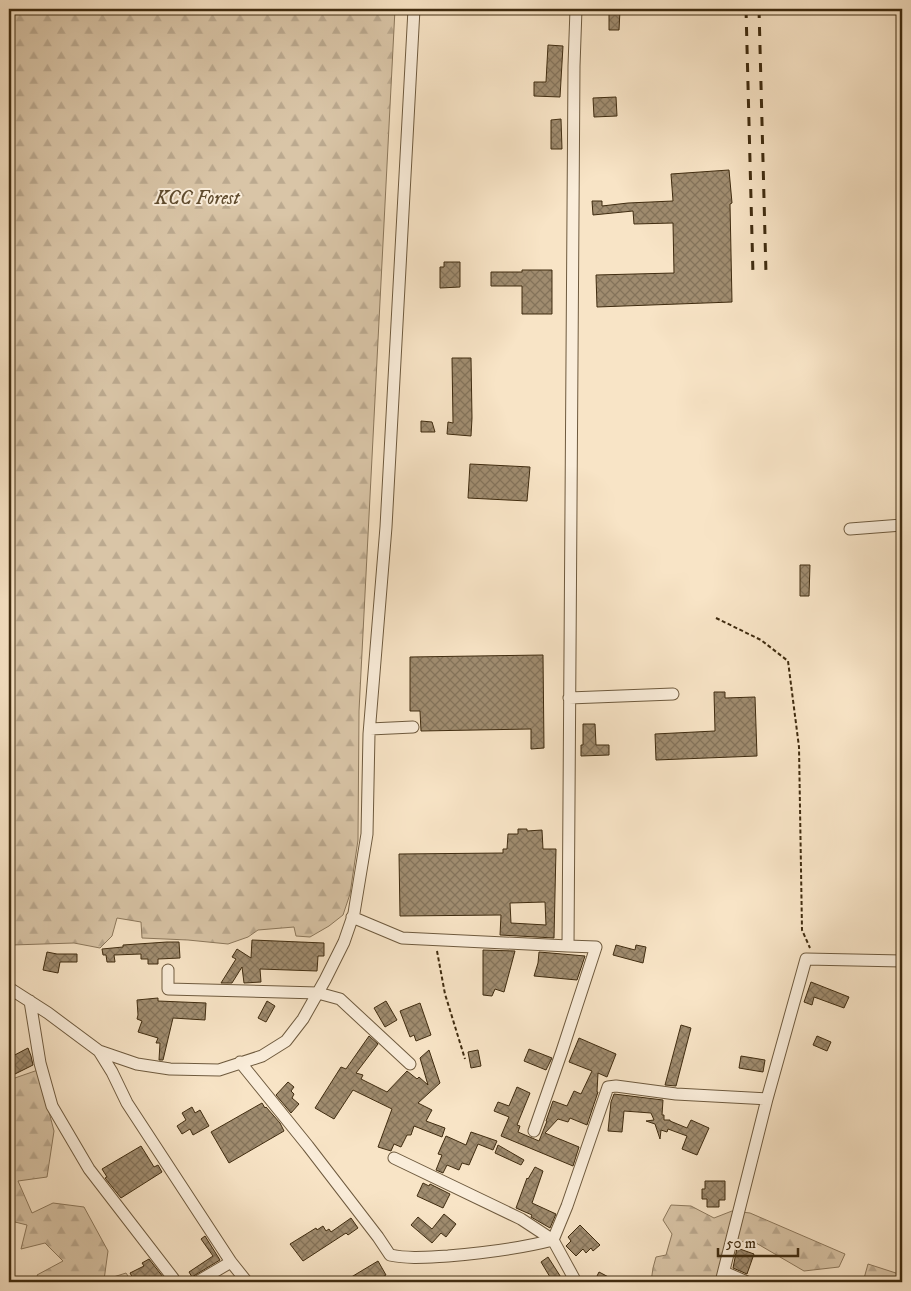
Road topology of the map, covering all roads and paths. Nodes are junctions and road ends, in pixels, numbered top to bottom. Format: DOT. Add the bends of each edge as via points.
graph roads {
  1 [pos="414,9"];
  2 [pos="576,9"];
  3 [pos="902,525"];
  4 [pos="850,529"];
  5 [pos="716,618"];
  6 [pos="672,694"];
  7 [pos="569,698"];
  8 [pos="413,727"];
  9 [pos="370,729"];
  10 [pos="352,917"];
  11 [pos="434,939"];
  12 [pos="568,946"];
  13 [pos="806,959"];
  14 [pos="902,961"];
  15 [pos="168,970"];
  16 [pos="9,988"];
  17 [pos="318,993"];
  18 [pos="30,1001"];
  19 [pos="99,1051"];
  20 [pos="465,1059"];
  21 [pos="240,1062"];
  22 [pos="410,1064"];
  23 [pos="767,1099"];
  24 [pos="534,1131"];
  25 [pos="394,1158"];
  26 [pos="553,1240"];
  27 [pos="231,1262"];
  28 [pos="723,1277"];
  29 [pos="175,1282"];
  30 [pos="197,1282"];
  31 [pos="247,1282"];
  32 [pos="576,1282"];
  33 [pos="747,1282"];
  1 -- 9 [label="street" via="386,517"];
  2 -- 7 [label="street"];
  3 -- 4 [label="street"];
  5 -- 13 [label="path" via="761,640 788,661 798,747 802,930 810,947"];
  6 -- 7 [label="street"];
  7 -- 12 [label="street"];
  8 -- 9 [label="street"];
  9 -- 10 [label="street" via="367,834"];
  10 -- 11 [label="street" via="402,938"];
  10 -- 17 [label="street" via="344,942"];
  11 -- 12 [label="street"];
  11 -- 20 [label="path"];
  12 -- 24 [label="street" via="596,947"];
  13 -- 14 [label="street"];
  13 -- 23 [label="street"];
  15 -- 17 [label="street" via="168,989"];
  16 -- 18 [label="street"];
  17 -- 21 [label="street" via="286,1041 262,1056"];
  17 -- 22 [label="street" via="340,999"];
  18 -- 19 [label="street"];
  18 -- 29 [label="street" via="40,1063 52,1106 89,1169"];
  19 -- 21 [label="street" via="137,1064 170,1069 219,1070"];
  19 -- 27 [label="street" via="127,1103"];
  21 -- 26 [label="street" via="390,1255 412,1258 489,1253"];
  23 -- 26 [label="street" via="608,1087"];
  23 -- 28 [label="street"];
  25 -- 26 [label="street" via="521,1219"];
  26 -- 32 [label="street"];
  27 -- 30 [label="street"];
  27 -- 31 [label="street"];
  28 -- 33 [label="street"];
}
